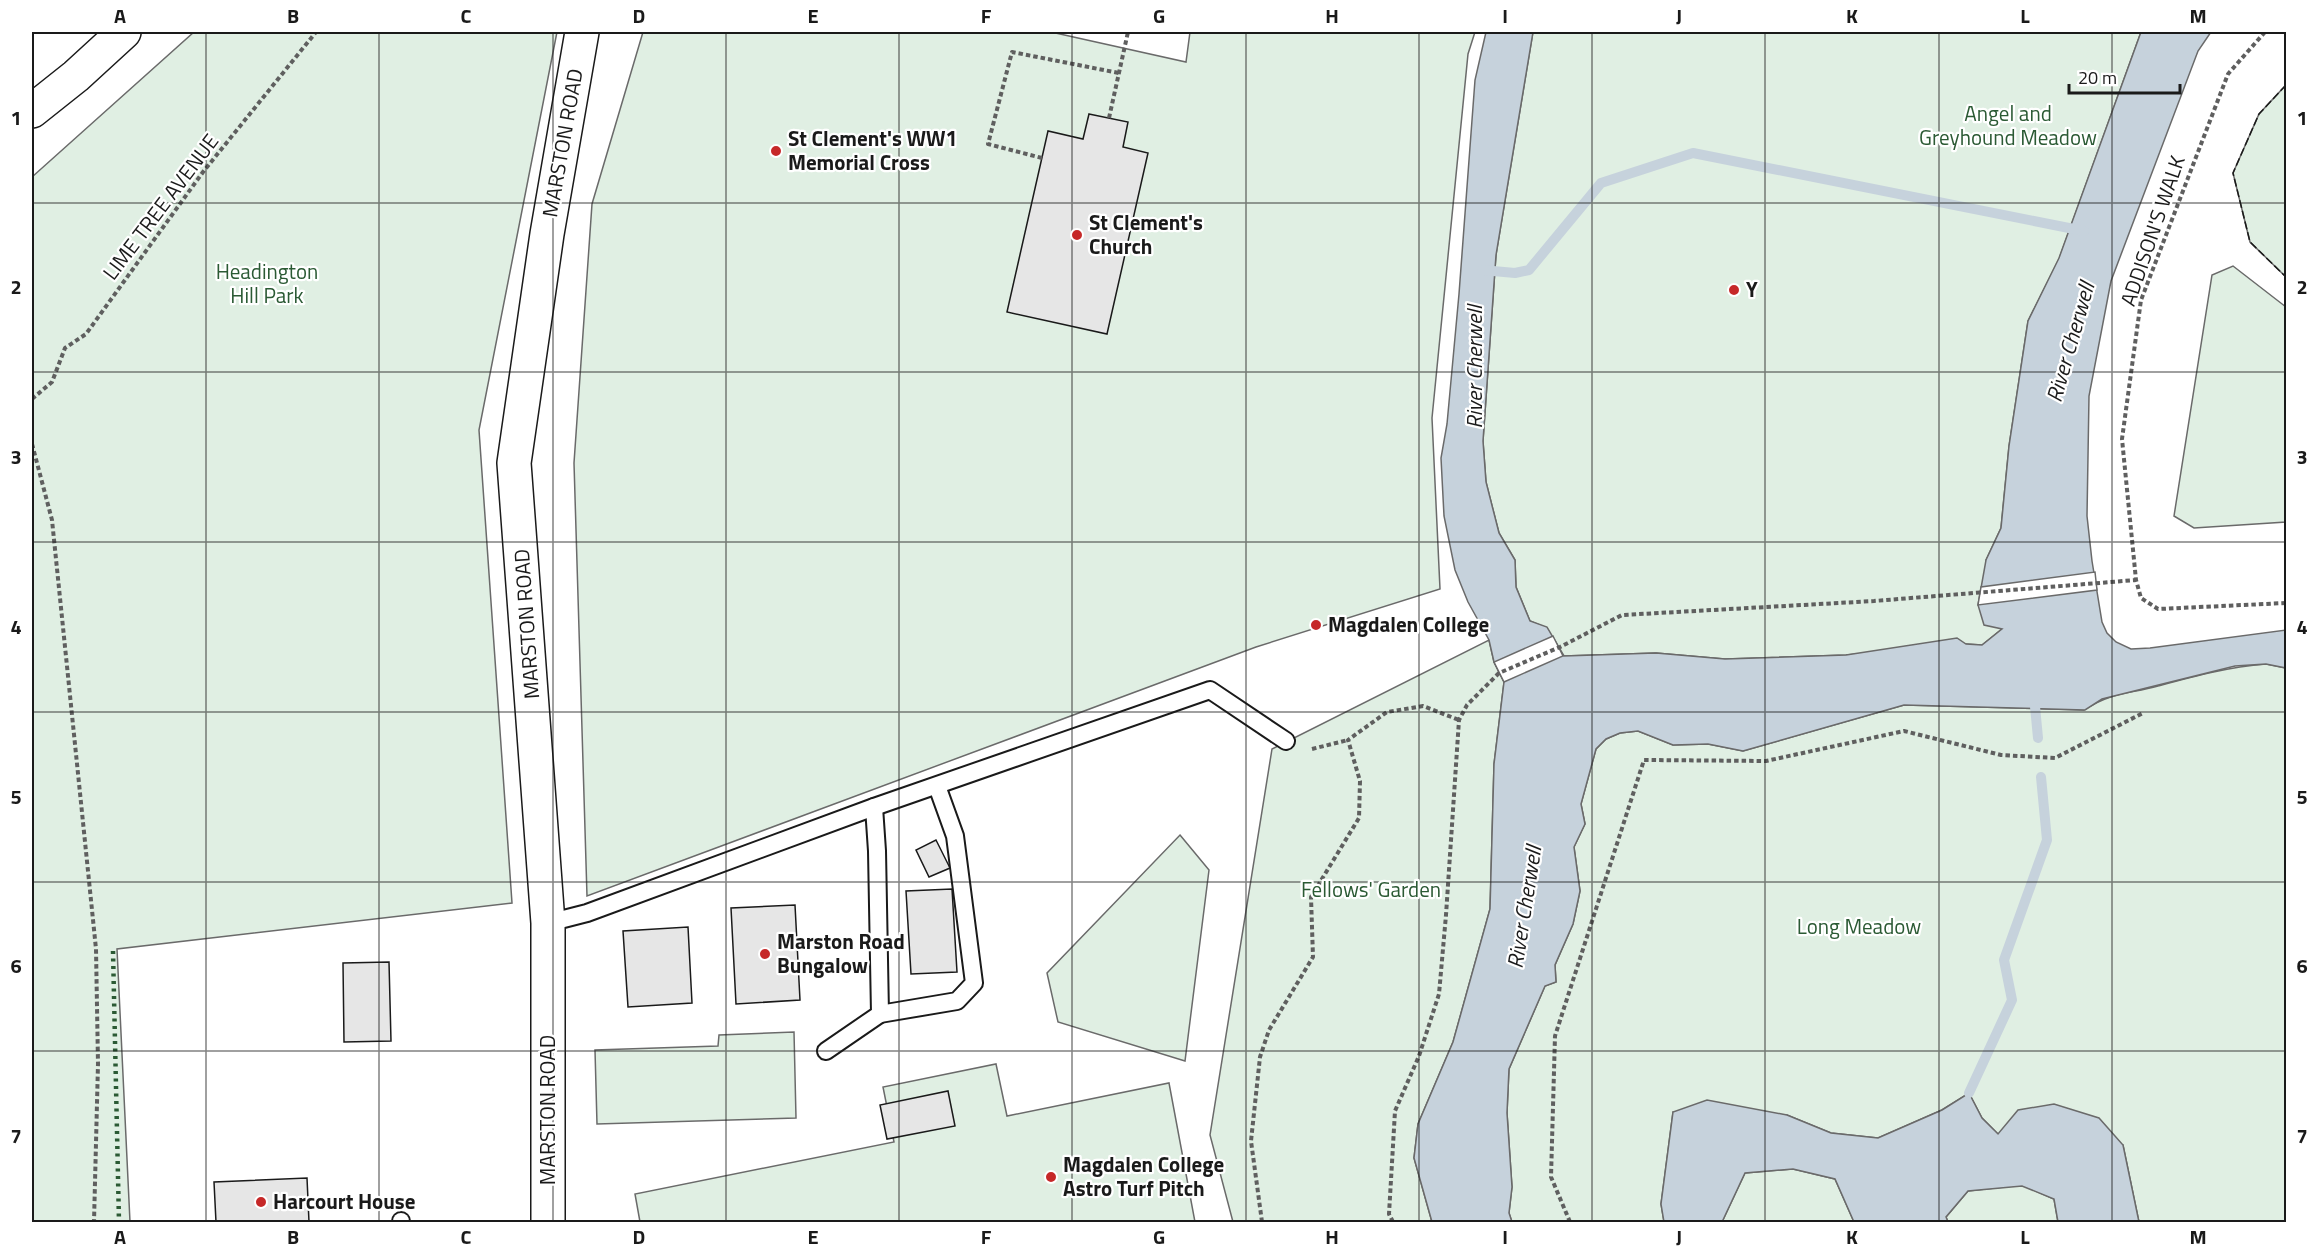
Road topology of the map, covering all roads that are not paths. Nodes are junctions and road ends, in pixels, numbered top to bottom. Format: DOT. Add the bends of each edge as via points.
graph roads {
  1 [pos="124,32"];
  2 [pos="582,32"];
  3 [pos="32,111"];
  4 [pos="1286,741"];
  5 [pos="937,786"];
  6 [pos="874,807"];
  7 [pos="548,923"];
  8 [pos="880,1014"];
  9 [pos="826,1051"];
  10 [pos="548,1222"];
  1 -- 3 [label="main road"];
  2 -- 7 [label="main road, MARSTON ROAD" via="547,234 514,463"];
  4 -- 5 [label="lane" via="1210,690"];
  5 -- 6 [label="lane"];
  5 -- 8 [label="lane" via="955,836 974,983 957,1001"];
  6 -- 7 [label="lane" via="587,913"];
  6 -- 8 [label="lane"];
  7 -- 10 [label="main road, MARSTON ROAD"];
  8 -- 9 [label="lane"];
}
